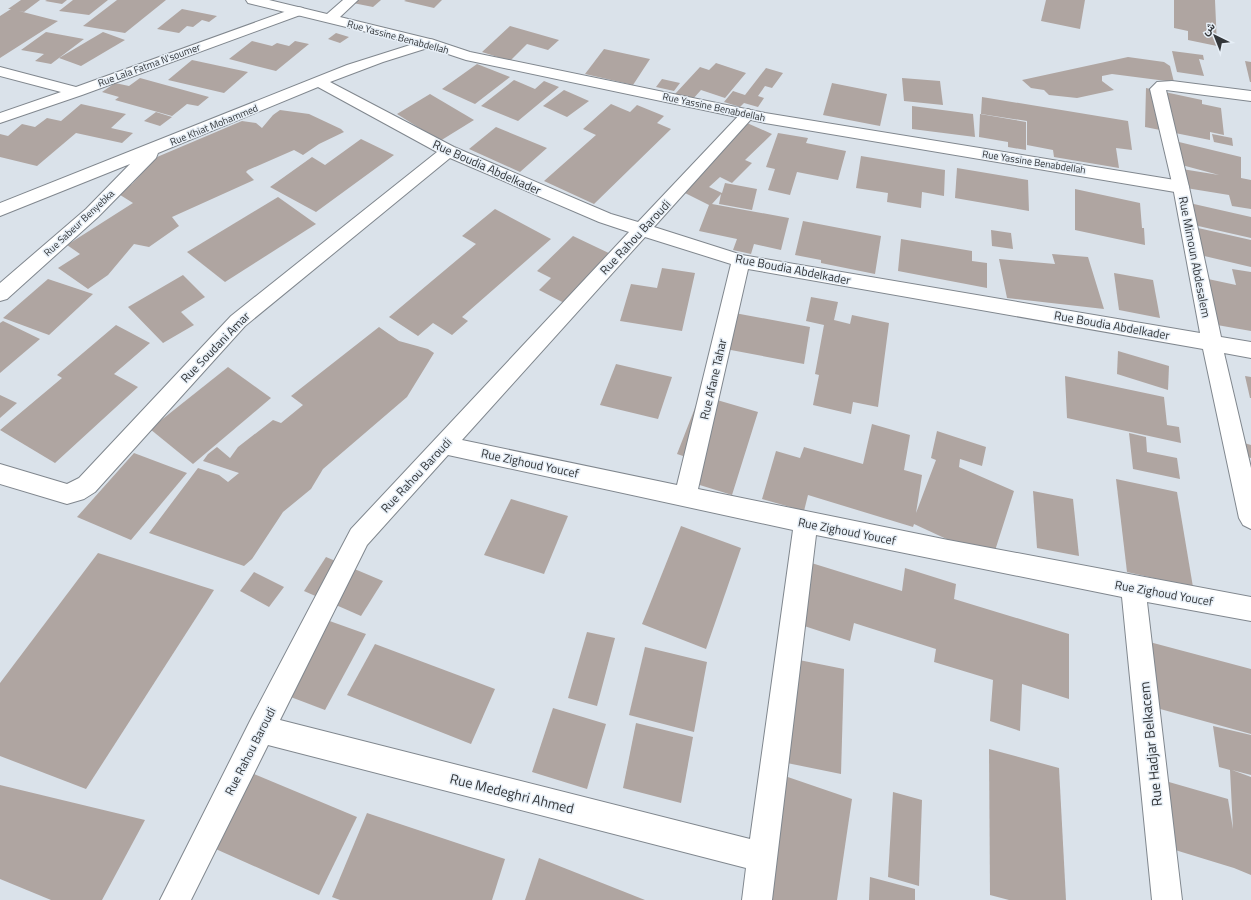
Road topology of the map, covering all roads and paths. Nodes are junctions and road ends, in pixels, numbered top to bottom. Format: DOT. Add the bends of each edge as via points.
graph roads {
  1 [pos="253,0"];
  2 [pos="351,0"];
  3 [pos="311,10"];
  4 [pos="330,19"];
  5 [pos="429,43"];
  6 [pos="0,71"];
  7 [pos="318,82"];
  8 [pos="77,92"];
  9 [pos="1251,96"];
  10 [pos="748,114"];
  11 [pos="0,118"];
  12 [pos="155,149"];
  13 [pos="448,151"];
  14 [pos="1181,187"];
  15 [pos="0,210"];
  16 [pos="642,229"];
  17 [pos="741,261"];
  18 [pos="0,294"];
  19 [pos="1212,343"];
  20 [pos="1251,350"];
  21 [pos="444,445"];
  22 [pos="0,474"];
  23 [pos="685,497"];
  24 [pos="1251,518"];
  25 [pos="806,522"];
  26 [pos="1133,588"];
  27 [pos="1251,609"];
  28 [pos="261,729"];
  29 [pos="762,857"];
  30 [pos="175,900"];
  31 [pos="757,900"];
  32 [pos="1167,900"];
  1 -- 3 [label="street, Rue Yassine Benabdellah"];
  2 -- 4 [label="street"];
  3 -- 4 [label="street, Rue Yassine Benabdellah"];
  3 -- 8 [label="street, Rue Lala Fatma N'soumer"];
  4 -- 5 [label="street, Rue Yassine Benabdellah"];
  5 -- 7 [label="street, Rue Khiat Mohammed" via="400,51"];
  5 -- 10 [label="street, Rue Yassine Benabdellah" via="466,56"];
  6 -- 8 [label="street"];
  7 -- 12 [label="street, Rue Khiat Mohammed"];
  7 -- 13 [label="street, Rue Boudia Abdelkader"];
  8 -- 11 [label="street, Rue Lala Fatma N'soumer"];
  9 -- 14 [label="street, Rue Mimoun Abdesalem" via="1172,85 1158,89"];
  10 -- 14 [label="street, Rue Yassine Benabdellah"];
  10 -- 16 [label="street, Rue Rahou Baroudi"];
  12 -- 15 [label="street, Rue Khiat Mohammed"];
  12 -- 18 [label="street, Rue Sabeur Benyebka" via="92,213"];
  13 -- 16 [label="street, Rue Boudia Abdelkader" via="605,218"];
  13 -- 22 [label="street, Rue Soudani Amar" via="238,321 87,485 67,494"];
  14 -- 19 [label="street, Rue Mimoun Abdesalem"];
  16 -- 17 [label="street, Rue Boudia Abdelkader"];
  16 -- 21 [label="street, Rue Rahou Baroudi"];
  17 -- 19 [label="street, Rue Boudia Abdelkader"];
  17 -- 23 [label="street, Rue Afane Tahar"];
  19 -- 20 [label="street, Rue Boudia Abdelkader"];
  19 -- 24 [label="street, Rue Mimoun Abdesalem"];
  21 -- 23 [label="street, Rue Zighoud Youcef"];
  21 -- 28 [label="street, Rue Rahou Baroudi" via="359,537"];
  23 -- 25 [label="street, Rue Zighoud Youcef"];
  25 -- 26 [label="street, Rue Zighoud Youcef"];
  25 -- 29 [label="street"];
  26 -- 27 [label="street, Rue Zighoud Youcef"];
  26 -- 32 [label="street, Rue Hadjar Belkacem"];
  28 -- 29 [label="street, Rue Medeghri Ahmed"];
  28 -- 30 [label="street, Rue Rahou Baroudi"];
  29 -- 31 [label="street"];
}
